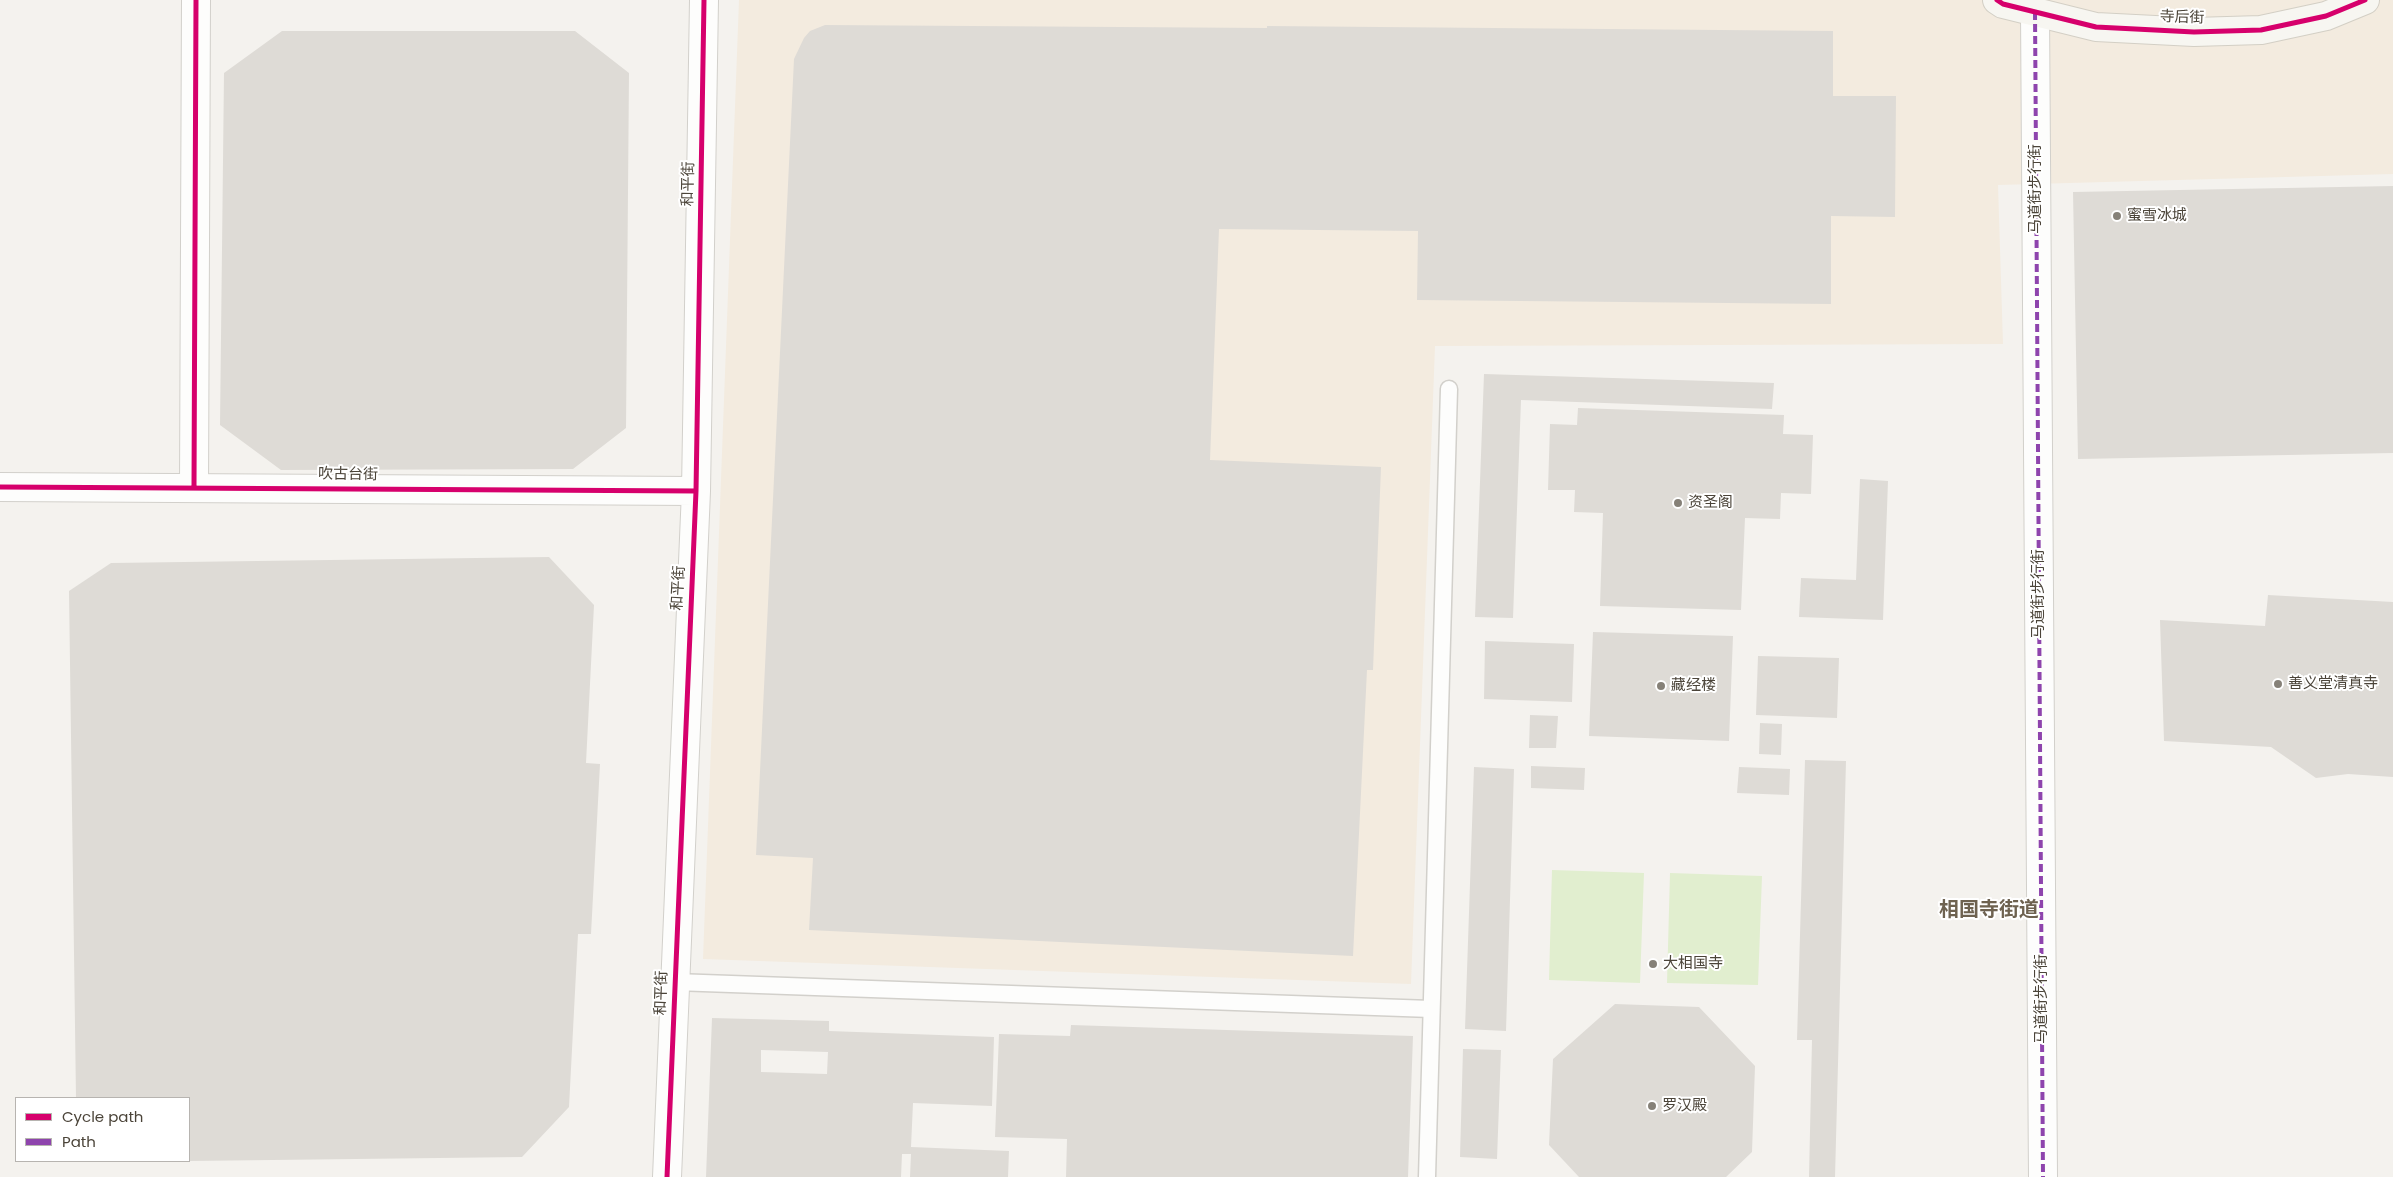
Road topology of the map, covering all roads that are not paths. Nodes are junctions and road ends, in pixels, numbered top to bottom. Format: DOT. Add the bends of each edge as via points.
graph roads {
  1 [pos="196,0"];
  2 [pos="704,0"];
  3 [pos="1997,0"];
  4 [pos="2365,0"];
  5 [pos="2035,12"];
  6 [pos="1449,389"];
  7 [pos="194,486"];
  8 [pos="0,487"];
  9 [pos="696,491"];
  10 [pos="674,982"];
  11 [pos="1431,1009"];
  12 [pos="667,1177"];
  13 [pos="1427,1177"];
  14 [pos="2043,1177"];
  1 -- 7 [label="street"];
  2 -- 9 [label="street, 和平街"];
  3 -- 5 [label="street, 寺后街"];
  4 -- 5 [label="street, 寺后街" via="2326,16 2261,30 2194,32 2096,27"];
  5 -- 14 [label="street, 马道街步行街"];
  6 -- 11 [label="lane"];
  7 -- 8 [label="street, 吹古台街"];
  7 -- 9 [label="street, 吹古台街"];
  9 -- 10 [label="street, 和平街"];
  10 -- 11 [label="lane"];
  10 -- 12 [label="street, 和平街"];
  11 -- 13 [label="lane"];
}
